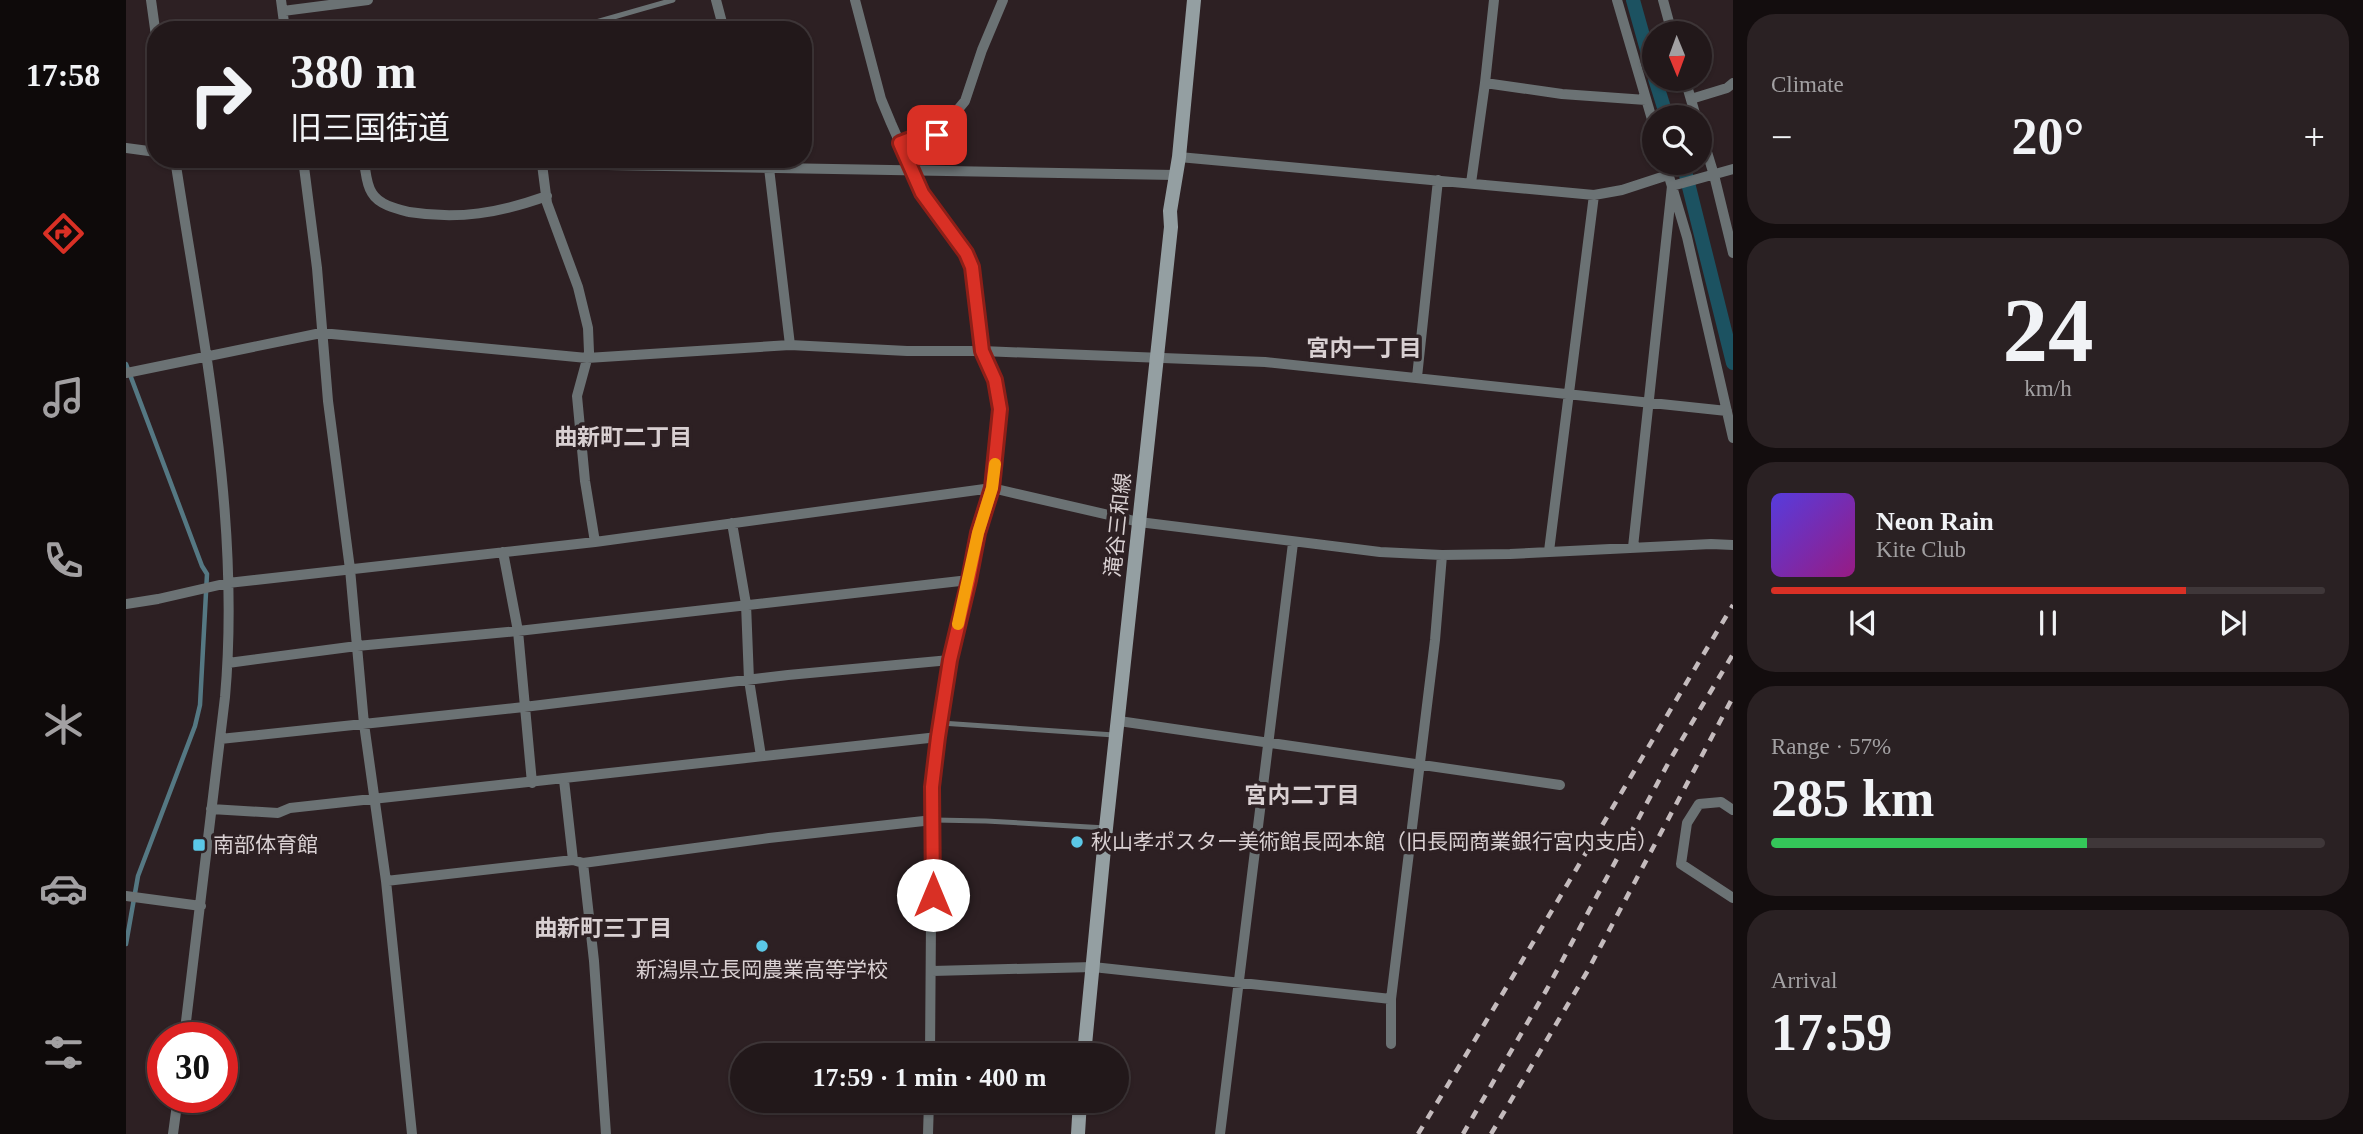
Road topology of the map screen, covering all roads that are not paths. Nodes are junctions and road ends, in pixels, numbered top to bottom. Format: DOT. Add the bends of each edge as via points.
graph roads {
  1 [pos="152,0"];
  2 [pos="368,0"];
  3 [pos="673,0"];
  4 [pos="716,0"];
  5 [pos="855,0"];
  6 [pos="1003,0"];
  7 [pos="1194,0"];
  8 [pos="1494,0"];
  9 [pos="1617,0"];
  10 [pos="1663,0"];
  11 [pos="282,6"];
  12 [pos="154,21"];
  13 [pos="600,21"];
  14 [pos="722,21"];
  15 [pos="1669,21"];
  16 [pos="1485,83"];
  17 [pos="1733,83"];
  18 [pos="1689,91"];
  19 [pos="1691,99"];
  20 [pos="1646,100"];
  21 [pos="1648,105"];
  22 [pos="1693,105"];
  23 [pos="900,143"];
  24 [pos="126,148"];
  25 [pos="147,151"];
  26 [pos="1179,157"];
  27 [pos="176,168"];
  28 [pos="305,168"];
  29 [pos="366,168"];
  30 [pos="543,168"];
  31 [pos="769,168"];
  32 [pos="1733,169"];
  33 [pos="914,172"];
  34 [pos="1175,174"];
  35 [pos="1669,175"];
  36 [pos="1711,175"];
  37 [pos="1712,175"];
  38 [pos="1438,180"];
  39 [pos="1672,182"];
  40 [pos="1471,183"];
  41 [pos="1594,195"];
  42 [pos="547,196"];
  43 [pos="1733,253"];
  44 [pos="321,333"];
  45 [pos="790,345"];
  46 [pos="982,351"];
  47 [pos="205,358"];
  48 [pos="587,358"];
  49 [pos="1156,358"];
  50 [pos="126,373"];
  51 [pos="1417,377"];
  52 [pos="1570,394"];
  53 [pos="1650,401"];
  54 [pos="1730,416"];
  55 [pos="1733,439"];
  56 [pos="992,488"];
  57 [pos="1139,522"];
  58 [pos="732,523"];
  59 [pos="596,542"];
  60 [pos="1293,543"];
  61 [pos="1733,545"];
  62 [pos="1633,547"];
  63 [pos="1549,551"];
  64 [pos="503,552"];
  65 [pos="1442,555"];
  66 [pos="350,569"];
  67 [pos="969,580"];
  68 [pos="228,583"];
  69 [pos="126,604"];
  70 [pos="746,604"];
  71 [pos="518,631"];
  72 [pos="357,646"];
  73 [pos="950,660"];
  74 [pos="228,663"];
  75 [pos="749,680"];
  76 [pos="524,707"];
  77 [pos="941,723"];
  78 [pos="364,724"];
  79 [pos="1118,728"];
  80 [pos="938,737"];
  81 [pos="220,739"];
  82 [pos="1269,743"];
  83 [pos="761,755"];
  84 [pos="1419,763"];
  85 [pos="564,780"];
  86 [pos="532,783"];
  87 [pos="1560,785"];
  88 [pos="375,799"];
  89 [pos="211,809"];
  90 [pos="1733,810"];
  91 [pos="933,820"];
  92 [pos="1106,828"];
  93 [pos="578,861"];
  94 [pos="386,880"];
  95 [pos="126,895"];
  96 [pos="1733,898"];
  97 [pos="201,906"];
  98 [pos="1093,967"];
  99 [pos="932,971"];
  100 [pos="1240,982"];
  101 [pos="1391,999"];
  102 [pos="186,1022"];
  103 [pos="930,1043"];
  104 [pos="1085,1043"];
  105 [pos="1391,1044"];
  106 [pos="176,1113"];
  107 [pos="929,1113"];
  108 [pos="1079,1113"];
  109 [pos="173,1134"];
  110 [pos="412,1134"];
  111 [pos="606,1134"];
  112 [pos="928,1134"];
  113 [pos="1078,1134"];
  114 [pos="1220,1134"];
  1 -- 12 [label="street"];
  2 -- 11 [label="street"];
  3 -- 13 [label="lane"];
  4 -- 14 [label="street"];
  5 -- 23 [label="street" via="881,99"];
  6 -- 23 [label="street" via="965,101 937,135"];
  7 -- 26 [label="main road, 滝谷三和線"];
  8 -- 16 [label="street"];
  9 -- 20 [label="street"];
  10 -- 15 [label="street"];
  16 -- 20 [label="street"];
  16 -- 40 [label="street"];
  17 -- 19 [label="street"];
  18 -- 19 [label="street"];
  19 -- 22 [label="street"];
  20 -- 21 [label="street"];
  23 -- 33 [label="street"];
  24 -- 25 [label="street"];
  26 -- 34 [label="main road, 滝谷三和線"];
  26 -- 38 [label="street"];
  27 -- 47 [label="street"];
  28 -- 44 [label="street"];
  29 -- 42 [label="street" via="373,195 384,204 439,217 519,206"];
  30 -- 42 [label="street"];
  31 -- 33 [label="street"];
  31 -- 45 [label="street"];
  32 -- 37 [label="street"];
  33 -- 34 [label="street"];
  33 -- 46 [label="street" via="929,206 972,267"];
  34 -- 49 [label="main road, 滝谷三和線"];
  35 -- 39 [label="street"];
  36 -- 39 [label="street"];
  36 -- 43 [label="street"];
  38 -- 40 [label="street"];
  38 -- 51 [label="street"];
  39 -- 41 [label="street"];
  39 -- 53 [label="street"];
  39 -- 54 [label="street"];
  40 -- 41 [label="street"];
  41 -- 52 [label="street"];
  42 -- 48 [label="street" via="586,315"];
  44 -- 47 [label="street"];
  44 -- 48 [label="street"];
  44 -- 66 [label="street"];
  45 -- 46 [label="street"];
  45 -- 48 [label="street"];
  46 -- 49 [label="street"];
  46 -- 56 [label="street" via="995,380 1000,409"];
  47 -- 50 [label="street"];
  47 -- 68 [label="street" via="222,489"];
  48 -- 59 [label="street" via="577,396"];
  49 -- 51 [label="street" via="1265,362"];
  49 -- 57 [label="main road, 滝谷三和線"];
  51 -- 52 [label="street"];
  52 -- 53 [label="street"];
  52 -- 63 [label="street"];
  53 -- 54 [label="street"];
  53 -- 62 [label="street"];
  54 -- 55 [label="street"];
  56 -- 57 [label="street"];
  56 -- 58 [label="street"];
  56 -- 67 [label="street"];
  57 -- 60 [label="street"];
  57 -- 79 [label="main road, 滝谷三和線"];
  58 -- 59 [label="street"];
  58 -- 70 [label="street"];
  59 -- 64 [label="street"];
  60 -- 65 [label="street"];
  60 -- 82 [label="street"];
  61 -- 62 [label="street"];
  62 -- 63 [label="street"];
  63 -- 65 [label="street"];
  64 -- 66 [label="street"];
  64 -- 71 [label="street"];
  65 -- 84 [label="street"];
  66 -- 68 [label="street"];
  66 -- 72 [label="street"];
  67 -- 70 [label="street"];
  67 -- 73 [label="street"];
  68 -- 69 [label="street"];
  68 -- 74 [label="street"];
  70 -- 71 [label="street"];
  70 -- 75 [label="street"];
  71 -- 72 [label="street"];
  71 -- 76 [label="street"];
  72 -- 74 [label="street"];
  72 -- 78 [label="street"];
  73 -- 75 [label="street"];
  73 -- 77 [label="street"];
  74 -- 81 [label="street"];
  75 -- 76 [label="street"];
  75 -- 83 [label="street"];
  76 -- 78 [label="street"];
  76 -- 86 [label="street"];
  77 -- 79 [label="lane"];
  77 -- 80 [label="street"];
  78 -- 81 [label="street"];
  78 -- 88 [label="street"];
  79 -- 82 [label="street"];
  79 -- 92 [label="main road, 滝谷三和線"];
  80 -- 83 [label="street"];
  80 -- 91 [label="street"];
  81 -- 89 [label="street"];
  82 -- 84 [label="street"];
  82 -- 100 [label="street"];
  83 -- 85 [label="street"];
  84 -- 87 [label="street"];
  84 -- 101 [label="street"];
  85 -- 86 [label="street"];
  85 -- 93 [label="street"];
  86 -- 88 [label="street"];
  88 -- 89 [label="street" via="278,813"];
  88 -- 94 [label="street"];
  89 -- 97 [label="street"];
  90 -- 96 [label="street" via="1721,802 1699,804 1687,823 1681,864"];
  91 -- 92 [label="lane"];
  91 -- 93 [label="street"];
  91 -- 99 [label="street"];
  92 -- 98 [label="main road, 滝谷三和線"];
  93 -- 94 [label="street"];
  93 -- 111 [label="street" via="594,961"];
  94 -- 110 [label="street"];
  95 -- 97 [label="street"];
  97 -- 102 [label="street"];
  98 -- 99 [label="street"];
  98 -- 100 [label="street"];
  98 -- 104 [label="main road, 滝谷三和線"];
  99 -- 103 [label="street"];
  100 -- 101 [label="street"];
  100 -- 114 [label="street"];
  101 -- 105 [label="street"];
  106 -- 109 [label="street"];
  107 -- 112 [label="street"];
  108 -- 113 [label="main road"];
}
